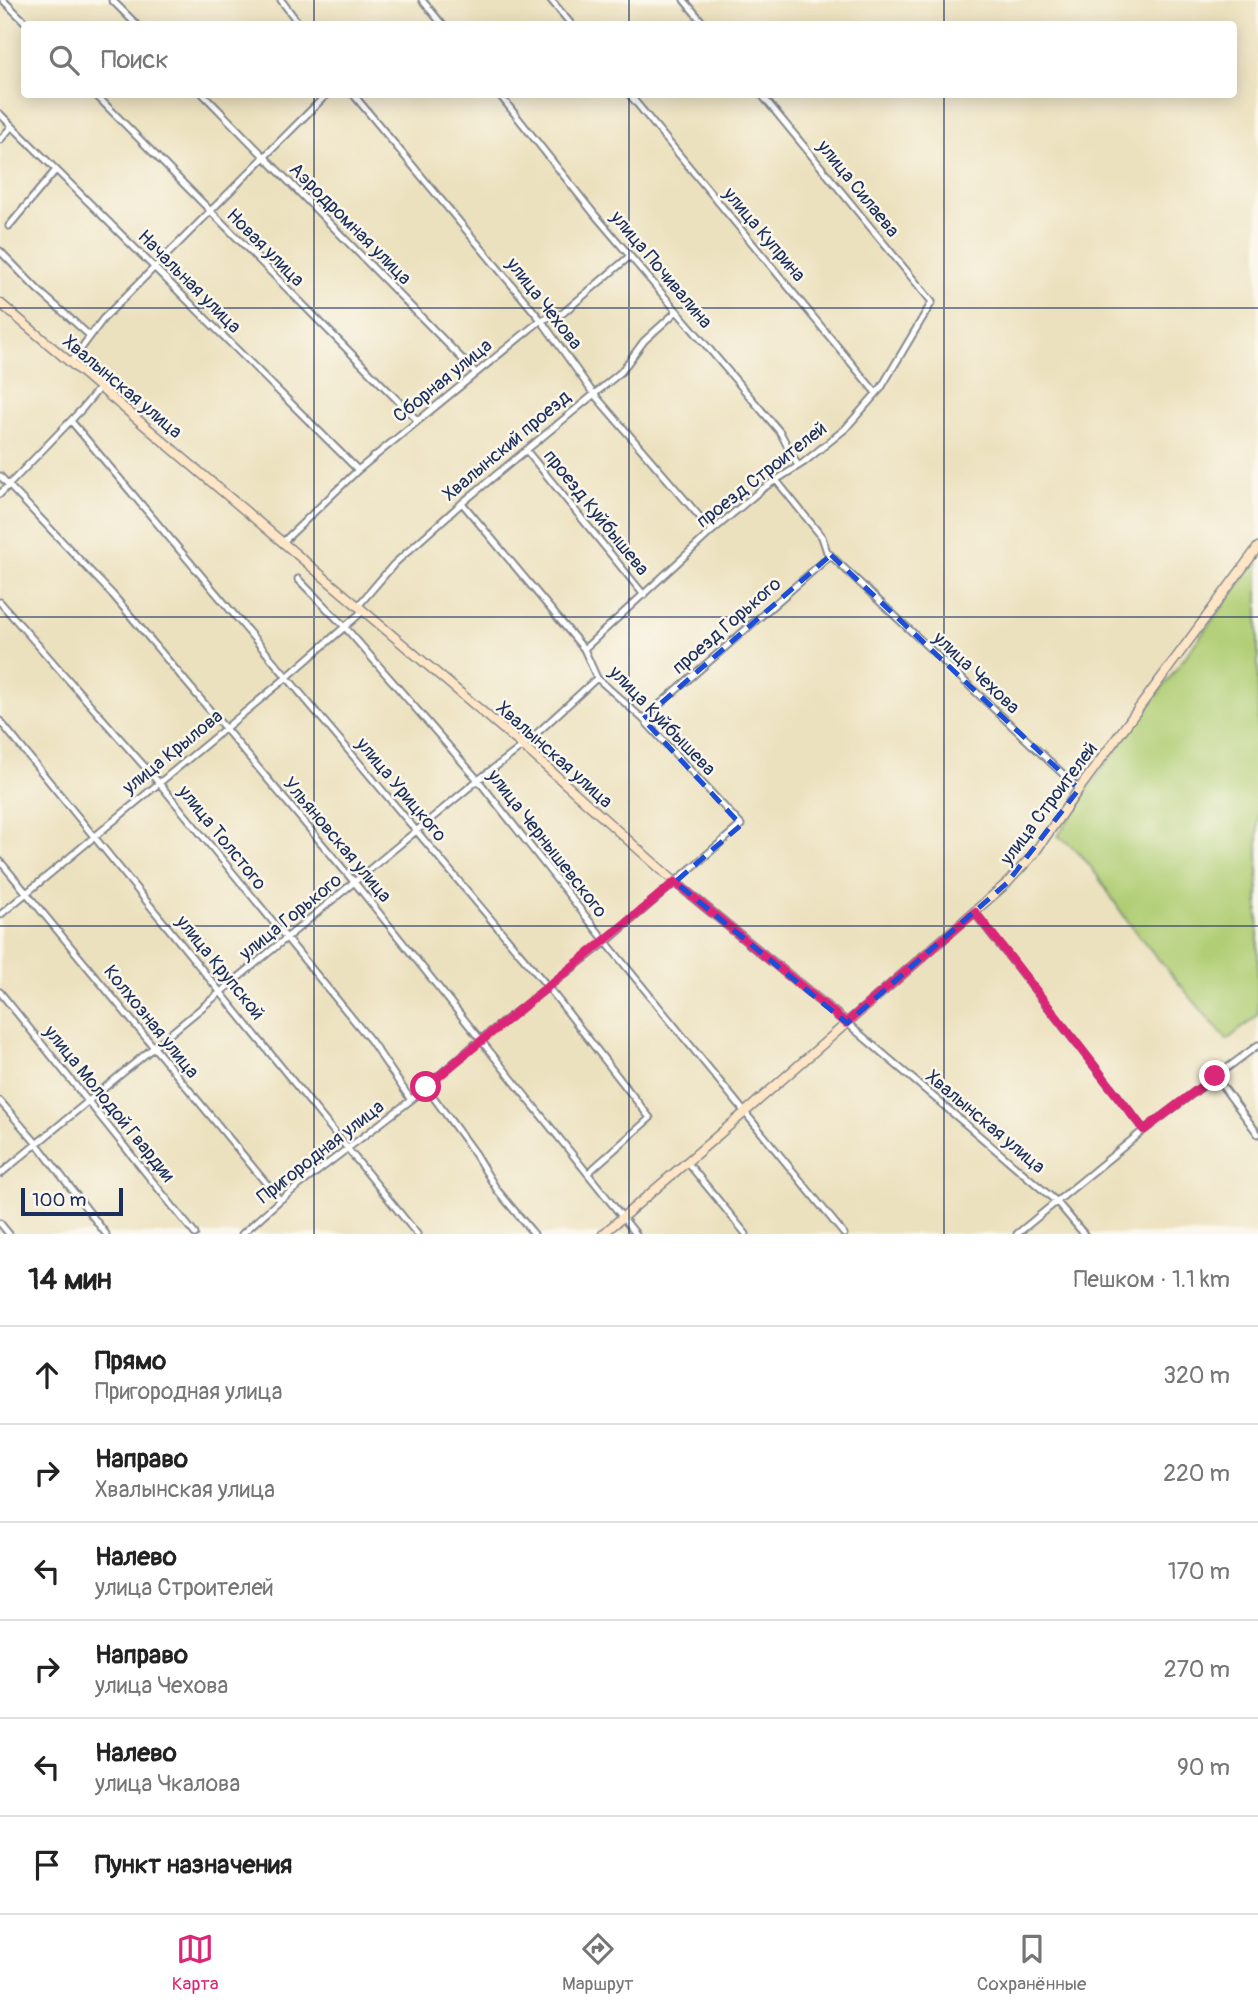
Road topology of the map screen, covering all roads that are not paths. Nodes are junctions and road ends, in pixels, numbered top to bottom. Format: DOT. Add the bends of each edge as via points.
graph roads {
  1 [pos="3,0"];
  2 [pos="112,0"];
  3 [pos="281,0"];
  4 [pos="422,0"];
  5 [pos="551,0"];
  6 [pos="684,0"];
  7 [pos="24,21"];
  8 [pos="133,21"];
  9 [pos="297,21"];
  10 [pos="440,21"];
  11 [pos="568,21"];
  12 [pos="702,21"];
  13 [pos="99,98"];
  14 [pos="207,98"];
  15 [pos="323,98"];
  16 [pos="356,98"];
  17 [pos="502,98"];
  18 [pos="632,98"];
  19 [pos="764,98"];
  20 [pos="0,114"];
  21 [pos="12,126"];
  22 [pos="0,140"];
  23 [pos="264,158"];
  24 [pos="55,171"];
  25 [pos="210,213"];
  26 [pos="9,226"];
  27 [pos="0,251"];
  28 [pos="630,256"];
  29 [pos="155,267"];
  30 [pos="932,302"];
  31 [pos="0,303"];
  32 [pos="677,311"];
  33 [pos="541,320"];
  34 [pos="89,335"];
  35 [pos="71,362"];
  36 [pos="476,373"];
  37 [pos="100,387"];
  38 [pos="593,393"];
  39 [pos="877,393"];
  40 [pos="417,420"];
  41 [pos="71,421"];
  42 [pos="526,450"];
  43 [pos="798,466"];
  44 [pos="358,470"];
  45 [pos="0,476"];
  46 [pos="776,481"];
  47 [pos="9,484"];
  48 [pos="0,494"];
  49 [pos="462,503"];
  50 [pos="712,531"];
  51 [pos="283,542"];
  52 [pos="1258,547"];
  53 [pos="831,555"];
  54 [pos="298,579"];
  55 [pos="643,595"];
  56 [pos="0,602"];
  57 [pos="360,609"];
  58 [pos="345,627"];
  59 [pos="584,649"];
  60 [pos="286,678"];
  61 [pos="597,678"];
  62 [pos="643,719"];
  63 [pos="0,722"];
  64 [pos="224,729"];
  65 [pos="523,746"];
  66 [pos="478,780"];
  67 [pos="159,783"];
  68 [pos="1079,789"];
  69 [pos="741,825"];
  70 [pos="417,830"];
  71 [pos="93,836"];
  72 [pos="0,861"];
  73 [pos="675,882"];
  74 [pos="355,883"];
  75 [pos="27,893"];
  76 [pos="975,912"];
  77 [pos="0,915"];
  78 [pos="286,939"];
  79 [pos="606,942"];
  80 [pos="548,987"];
  81 [pos="0,992"];
  82 [pos="221,992"];
  83 [pos="846,1023"];
  84 [pos="481,1040"];
  85 [pos="1258,1045"];
  86 [pos="153,1047"];
  87 [pos="1215,1076"];
  88 [pos="426,1087"];
  89 [pos="411,1100"];
  90 [pos="0,1101"];
  91 [pos="89,1102"];
  92 [pos="744,1114"];
  93 [pos="1144,1130"];
  94 [pos="1258,1134"];
  95 [pos="37,1144"];
  96 [pos="349,1148"];
  97 [pos="687,1162"];
  98 [pos="0,1174"];
  99 [pos="587,1174"];
  100 [pos="280,1200"];
  101 [pos="1056,1202"];
  102 [pos="624,1217"];
  103 [pos="0,1223"];
  104 [pos="9,1234"];
  105 [pos="106,1234"];
  106 [pos="195,1234"];
  107 [pos="242,1234"];
  108 [pos="418,1234"];
  109 [pos="534,1234"];
  110 [pos="603,1234"];
  111 [pos="636,1234"];
  112 [pos="746,1234"];
  113 [pos="844,1234"];
  114 [pos="1017,1234"];
  115 [pos="1084,1234"];
  1 -- 7 [label="street"];
  2 -- 8 [label="street"];
  3 -- 9 [label="street"];
  4 -- 10 [label="street"];
  5 -- 11 [label="street"];
  6 -- 12 [label="street"];
  13 -- 25 [label="street, Новая улица"];
  14 -- 23 [label="street, Аэродромная улица"];
  15 -- 23 [label="street"];
  16 -- 33 [label="street, улица Чехова"];
  17 -- 28 [label="street, улица Почивалина"];
  18 -- 39 [label="street, улица Куприна"];
  19 -- 30 [label="street, улица Силаева"];
  20 -- 21 [label="street, Начальная улица"];
  21 -- 22 [label="street"];
  21 -- 24 [label="street, Начальная улица"];
  23 -- 25 [label="street"];
  23 -- 36 [label="street, Аэродромная улица"];
  24 -- 26 [label="street"];
  24 -- 29 [label="street, Начальная улица"];
  25 -- 29 [label="street"];
  25 -- 40 [label="street, Новая улица"];
  27 -- 34 [label="street"];
  28 -- 32 [label="street, улица Почивалина"];
  28 -- 33 [label="street, Сборная улица" via="563,313"];
  29 -- 34 [label="street"];
  29 -- 44 [label="street, Начальная улица"];
  30 -- 39 [label="street, проезд Строителей"];
  31 -- 35 [label="street, Хвалынская улица"];
  32 -- 38 [label="street, Хвалынский проезд" via="644,341 621,372"];
  32 -- 43 [label="street, улица Почивалина" via="780,432"];
  33 -- 36 [label="street, Сборная улица"];
  33 -- 38 [label="street, улица Чехова"];
  34 -- 35 [label="street"];
  35 -- 37 [label="street, Хвалынская улица"];
  36 -- 40 [label="street, Сборная улица"];
  37 -- 41 [label="street"];
  37 -- 51 [label="street, Хвалынская улица"];
  38 -- 42 [label="street, Хвалынский проезд"];
  38 -- 50 [label="street, улица Чехова"];
  39 -- 43 [label="street, проезд Строителей" via="845,429"];
  40 -- 44 [label="street, Сборная улица"];
  41 -- 47 [label="street"];
  41 -- 60 [label="street, улица Урицкого"];
  42 -- 49 [label="street, Хвалынский проезд"];
  42 -- 55 [label="street, проезд Куйбышева"];
  43 -- 46 [label="street, проезд Строителей"];
  44 -- 51 [label="street, Сборная улица"];
  45 -- 47 [label="street, Ульяновская улица"];
  46 -- 50 [label="street, проезд Строителей"];
  46 -- 53 [label="street, улица Чехова" via="822,537"];
  47 -- 48 [label="street"];
  47 -- 64 [label="street, Ульяновская улица" via="113,595"];
  49 -- 57 [label="street, Хвалынский проезд" via="394,564"];
  49 -- 59 [label="street, улица Куйбышева"];
  50 -- 55 [label="street, проезд Строителей"];
  51 -- 57 [label="street, Хвалынская улица"];
  52 -- 68 [label="street, улица Строителей"];
  53 -- 62 [label="street, проезд Горького"];
  53 -- 68 [label="street, улица Чехова"];
  54 -- 58 [label="street, улица Чернышевского"];
  55 -- 59 [label="street, проезд Строителей"];
  56 -- 67 [label="street, улица Толстого"];
  57 -- 58 [label="street, улица Крылова"];
  57 -- 65 [label="street, Хвалынская улица"];
  58 -- 60 [label="street, улица Крылова"];
  58 -- 66 [label="street, улица Чернышевского"];
  59 -- 61 [label="street, улица Куйбышева"];
  60 -- 64 [label="street, улица Крылова"];
  60 -- 70 [label="street, улица Урицкого"];
  61 -- 62 [label="street, улица Куйбышева"];
  61 -- 65 [label="street, улица Горького"];
  62 -- 69 [label="street, улица Куйбышева"];
  63 -- 71 [label="street, улица Крупской"];
  64 -- 67 [label="street, улица Крылова"];
  64 -- 74 [label="street, Ульяновская улица"];
  65 -- 66 [label="street, улица Горького"];
  65 -- 73 [label="street, Хвалынская улица"];
  66 -- 70 [label="street, улица Горького"];
  66 -- 79 [label="street, улица Чернышевского"];
  67 -- 71 [label="street, улица Крылова"];
  67 -- 78 [label="street, улица Толстого"];
  68 -- 76 [label="street, улица Строителей" via="1033,855"];
  69 -- 73 [label="street, Пригородная улица"];
  70 -- 74 [label="street, улица Горького"];
  70 -- 80 [label="street, улица Урицкого"];
  71 -- 75 [label="street, улица Крылова"];
  71 -- 82 [label="street, улица Крупской"];
  72 -- 75 [label="street, Колхозная улица"];
  73 -- 79 [label="street, Пригородная улица"];
  73 -- 83 [label="street, Хвалынская улица"];
  74 -- 78 [label="street, улица Горького"];
  74 -- 84 [label="street, Ульяновская улица"];
  75 -- 77 [label="street, улица Крылова"];
  75 -- 86 [label="street, Колхозная улица"];
  76 -- 83 [label="street, улица Строителей"];
  76 -- 93 [label="street"];
  78 -- 82 [label="street, улица Горького"];
  78 -- 89 [label="street, улица Толстого" via="371,1041"];
  79 -- 80 [label="street, Пригородная улица"];
  79 -- 92 [label="street, улица Чернышевского"];
  80 -- 84 [label="street, Пригородная улица"];
  80 -- 99 [label="street, улица Урицкого" via="650,1118"];
  81 -- 91 [label="street, улица Молодой Гвардии"];
  82 -- 86 [label="street, улица Горького"];
  82 -- 96 [label="street, улица Крупской"];
  83 -- 92 [label="street, улица Строителей"];
  83 -- 101 [label="street, Хвалынская улица"];
  84 -- 88 [label="street, Пригородная улица"];
  84 -- 99 [label="street, Ульяновская улица"];
  85 -- 87 [label="street"];
  86 -- 91 [label="street, улица Горького"];
  86 -- 100 [label="street, Колхозная улица"];
  87 -- 93 [label="street"];
  87 -- 94 [label="street"];
  88 -- 89 [label="street, Пригородная улица"];
  88 -- 109 [label="street" via="497,1190"];
  89 -- 96 [label="street, Пригородная улица"];
  90 -- 95 [label="street"];
  91 -- 95 [label="street, улица Горького"];
  91 -- 106 [label="street, улица Молодой Гвардии"];
  92 -- 97 [label="street, улица Строителей"];
  92 -- 113 [label="street, улица Чернышевского"];
  93 -- 101 [label="street"];
  95 -- 98 [label="street, улица Горького"];
  95 -- 105 [label="street"];
  96 -- 100 [label="street, Пригородная улица"];
  96 -- 108 [label="street, улица Крупской"];
  97 -- 102 [label="street, улица Строителей"];
  97 -- 112 [label="street"];
  99 -- 102 [label="street, Ульяновская улица"];
  100 -- 107 [label="street, Пригородная улица"];
  101 -- 114 [label="street"];
  101 -- 115 [label="street, Хвалынская улица"];
  102 -- 110 [label="street, улица Строителей"];
  102 -- 111 [label="street, Ульяновская улица"];
  103 -- 104 [label="street"];
}
